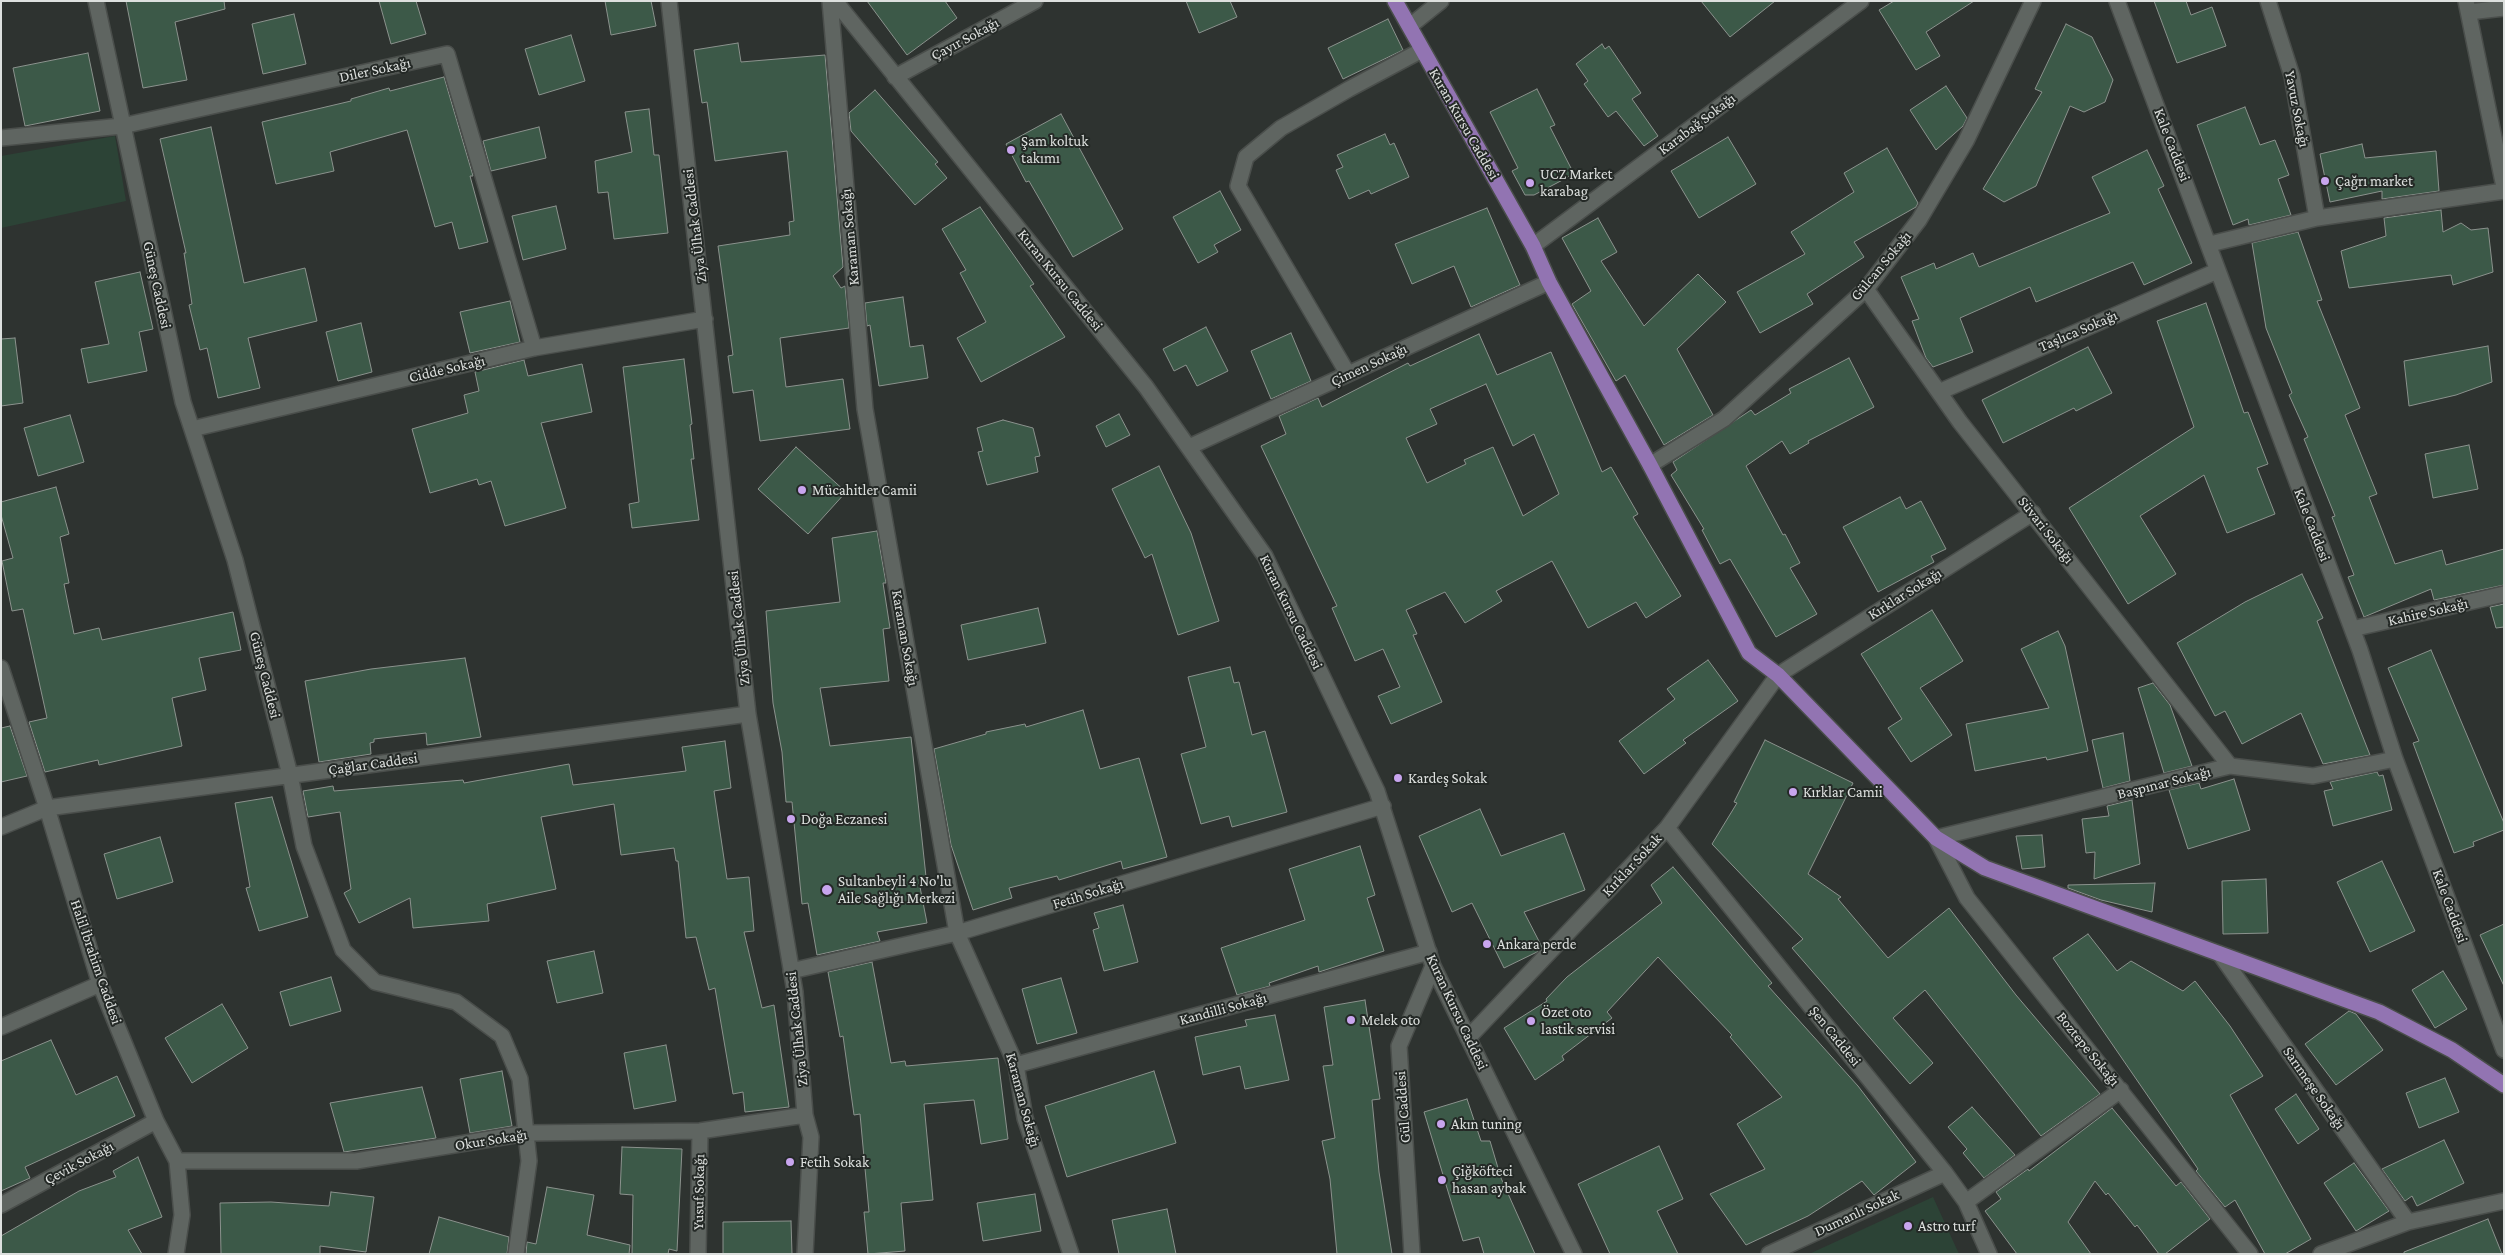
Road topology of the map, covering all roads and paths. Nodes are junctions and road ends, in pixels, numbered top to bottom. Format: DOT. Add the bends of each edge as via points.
graph roads {
  1 [pos="96,1"];
  2 [pos="669,1"];
  3 [pos="830,1"];
  4 [pos="835,1"];
  5 [pos="1035,1"];
  6 [pos="1395,1"];
  7 [pos="1441,1"];
  8 [pos="1861,1"];
  9 [pos="2033,1"];
  10 [pos="2117,1"];
  11 [pos="2268,1"];
  12 [pos="2468,6"];
  13 [pos="2504,8"];
  14 [pos="1410,26"];
  15 [pos="1422,50"];
  16 [pos="895,77"];
  17 [pos="122,126"];
  18 [pos="1,138"];
  19 [pos="2504,187"];
  20 [pos="2504,191"];
  21 [pos="2317,218"];
  22 [pos="2210,244"];
  23 [pos="1533,246"];
  24 [pos="2217,271"];
  25 [pos="1549,282"];
  26 [pos="1866,289"];
  27 [pos="705,319"];
  28 [pos="534,348"];
  29 [pos="1348,374"];
  30 [pos="1939,392"];
  31 [pos="192,429"];
  32 [pos="1189,448"];
  33 [pos="1650,465"];
  34 [pos="2033,513"];
  35 [pos="2504,594"];
  36 [pos="2352,630"];
  37 [pos="1,668"];
  38 [pos="1778,676"];
  39 [pos="748,714"];
  40 [pos="2395,758"];
  41 [pos="2230,766"];
  42 [pos="290,775"];
  43 [pos="1382,806"];
  44 [pos="47,808"];
  45 [pos="1,827"];
  46 [pos="1667,828"];
  47 [pos="1936,838"];
  48 [pos="958,934"];
  49 [pos="2220,954"];
  50 [pos="1431,959"];
  51 [pos="791,971"];
  52 [pos="100,984"];
  53 [pos="1,1027"];
  54 [pos="1468,1038"];
  55 [pos="2504,1050"];
  56 [pos="1016,1065"];
  57 [pos="2504,1085"];
  58 [pos="2121,1090"];
  59 [pos="805,1115"];
  60 [pos="156,1121"];
  61 [pos="700,1131"];
  62 [pos="527,1133"];
  63 [pos="177,1161"];
  64 [pos="1945,1173"];
  65 [pos="2504,1201"];
  66 [pos="1966,1202"];
  67 [pos="1,1205"];
  68 [pos="2408,1222"];
  69 [pos="176,1254"];
  70 [pos="516,1254"];
  71 [pos="698,1254"];
  72 [pos="805,1254"];
  73 [pos="1070,1254"];
  74 [pos="1412,1254"];
  75 [pos="1574,1254"];
  76 [pos="1769,1254"];
  77 [pos="1989,1254"];
  78 [pos="2250,1254"];
  79 [pos="2321,1254"];
  1 -- 17 [label="street, Güneş Caddesi"];
  2 -- 27 [label="street, Ziya Ülhak Caddesi"];
  3 -- 48 [label="street, Karaman Sokağı" via="865,409"];
  4 -- 16 [label="street, Kuran Kursu Caddesi"];
  5 -- 16 [label="street, Çayır Sokağı"];
  6 -- 14 [label="main road, Kuran Kursu Caddesi"];
  7 -- 14 [label="street"];
  8 -- 23 [label="street, Karabağ Sokağı"];
  9 -- 26 [label="street, Gülcan Sokağı" via="1966,141 1919,220"];
  10 -- 22 [label="street, Kale Caddesi"];
  11 -- 21 [label="street, Yavuz Sokağı" via="2292,76"];
  12 -- 13 [label="street"];
  12 -- 19 [label="street"];
  14 -- 15 [label="main road, Kuran Kursu Caddesi"];
  15 -- 23 [label="main road, Kuran Kursu Caddesi"];
  15 -- 29 [label="street" via="1281,128 1246,157 1238,186"];
  16 -- 32 [label="street, Kuran Kursu Caddesi" via="1146,387"];
  17 -- 18 [label="street, Diler Sokağı"];
  17 -- 28 [label="street, Diler Sokağı" via="447,54"];
  17 -- 31 [label="street, Güneş Caddesi" via="183,402"];
  20 -- 21 [label="street"];
  21 -- 22 [label="street"];
  22 -- 24 [label="street, Kale Caddesi"];
  23 -- 25 [label="main road, Kuran Kursu Caddesi"];
  24 -- 30 [label="street, Taşlıca Sokağı"];
  24 -- 36 [label="street, Kale Caddesi"];
  25 -- 29 [label="street, Çimen Sokağı"];
  25 -- 33 [label="main road, Kuran Kursu Caddesi"];
  26 -- 30 [label="street, Süvari Sokağı"];
  26 -- 33 [label="street, Gülcan Sokağı" via="1724,419"];
  27 -- 28 [label="street, Cidde Sokağı"];
  27 -- 39 [label="street, Ziya Ülhak Caddesi"];
  28 -- 31 [label="street, Cidde Sokağı"];
  29 -- 32 [label="street, Çimen Sokağı"];
  30 -- 34 [label="street, Süvari Sokağı"];
  31 -- 42 [label="street, Güneş Caddesi" via="236,560"];
  32 -- 43 [label="street, Kuran Kursu Caddesi" via="1265,556"];
  33 -- 38 [label="main road, Kuran Kursu Caddesi" via="1749,653"];
  34 -- 38 [label="street, Kırklar Sokağı"];
  34 -- 41 [label="street, Süvari Sokağı"];
  35 -- 36 [label="street, Kahire Sokağı"];
  36 -- 40 [label="street, Kale Caddesi"];
  37 -- 44 [label="street, Halil İbrahim Caddesi"];
  38 -- 46 [label="street, Kırklar Sokak"];
  38 -- 47 [label="main road, Kuran Kursu Caddesi"];
  39 -- 42 [label="street, Çağlar Caddesi"];
  39 -- 51 [label="street, Ziya Ülhak Caddesi"];
  40 -- 41 [label="street, Başpınar Sokağı" via="2313,776"];
  40 -- 55 [label="street, Kale Caddesi"];
  41 -- 47 [label="street, Başpınar Sokağı"];
  42 -- 44 [label="street, Çağlar Caddesi"];
  42 -- 62 [label="street, Güneş Caddesi" via="304,846 343,950 375,982 456,1002 502,1036 520,1080"];
  43 -- 48 [label="street, Fetih Sokağı"];
  43 -- 50 [label="street, Kuran Kursu Caddesi"];
  44 -- 45 [label="street, Çağlar Caddesi"];
  44 -- 52 [label="street, Halil İbrahim Caddesi"];
  46 -- 54 [label="street, Kırklar Sokak"];
  46 -- 64 [label="street, Şen Caddesi"];
  47 -- 49 [label="main road, Kuran Kursu Caddesi" via="1985,868"];
  47 -- 58 [label="street, Boztepe Sokağı" via="1966,898"];
  48 -- 51 [label="street, Fetih Sokağı"];
  48 -- 56 [label="street, Karaman Sokağı"];
  49 -- 57 [label="main road, Kuran Kursu Caddesi" via="2379,1012 2452,1050"];
  49 -- 68 [label="street, Sarımeşe Sokağı"];
  50 -- 54 [label="street, Kuran Kursu Caddesi"];
  50 -- 56 [label="street, Kandilli Sokağı"];
  50 -- 74 [label="street, Gül Caddesi" via="1399,1046"];
  51 -- 59 [label="street, Ziya Ülhak Caddesi" via="796,992"];
  52 -- 53 [label="street"];
  52 -- 60 [label="street, Halil İbrahim Caddesi"];
  54 -- 75 [label="street, Kuran Kursu Caddesi"];
  56 -- 73 [label="street, Karaman Sokağı" via="1025,1118"];
  58 -- 66 [label="street"];
  58 -- 78 [label="street, Boztepe Sokağı"];
  59 -- 61 [label="street, Okur Sokağı"];
  59 -- 72 [label="street, Ziya Ülhak Caddesi" via="811,1137"];
  60 -- 63 [label="street, Halil İbrahim Caddesi"];
  60 -- 67 [label="street, Çevik Sokağı"];
  61 -- 62 [label="street, Okur Sokağı"];
  61 -- 71 [label="street, Yusuf Sokağı"];
  62 -- 63 [label="street, Okur Sokağı" via="356,1161"];
  62 -- 70 [label="street, Güneş Caddesi" via="529,1161"];
  63 -- 69 [label="street, Halil İbrahim Caddesi" via="182,1215"];
  64 -- 66 [label="street, Şen Caddesi"];
  64 -- 76 [label="street, Dumanlı Sokak"];
  65 -- 68 [label="street"];
  66 -- 77 [label="street, Şen Caddesi"];
  68 -- 79 [label="street"];
}
